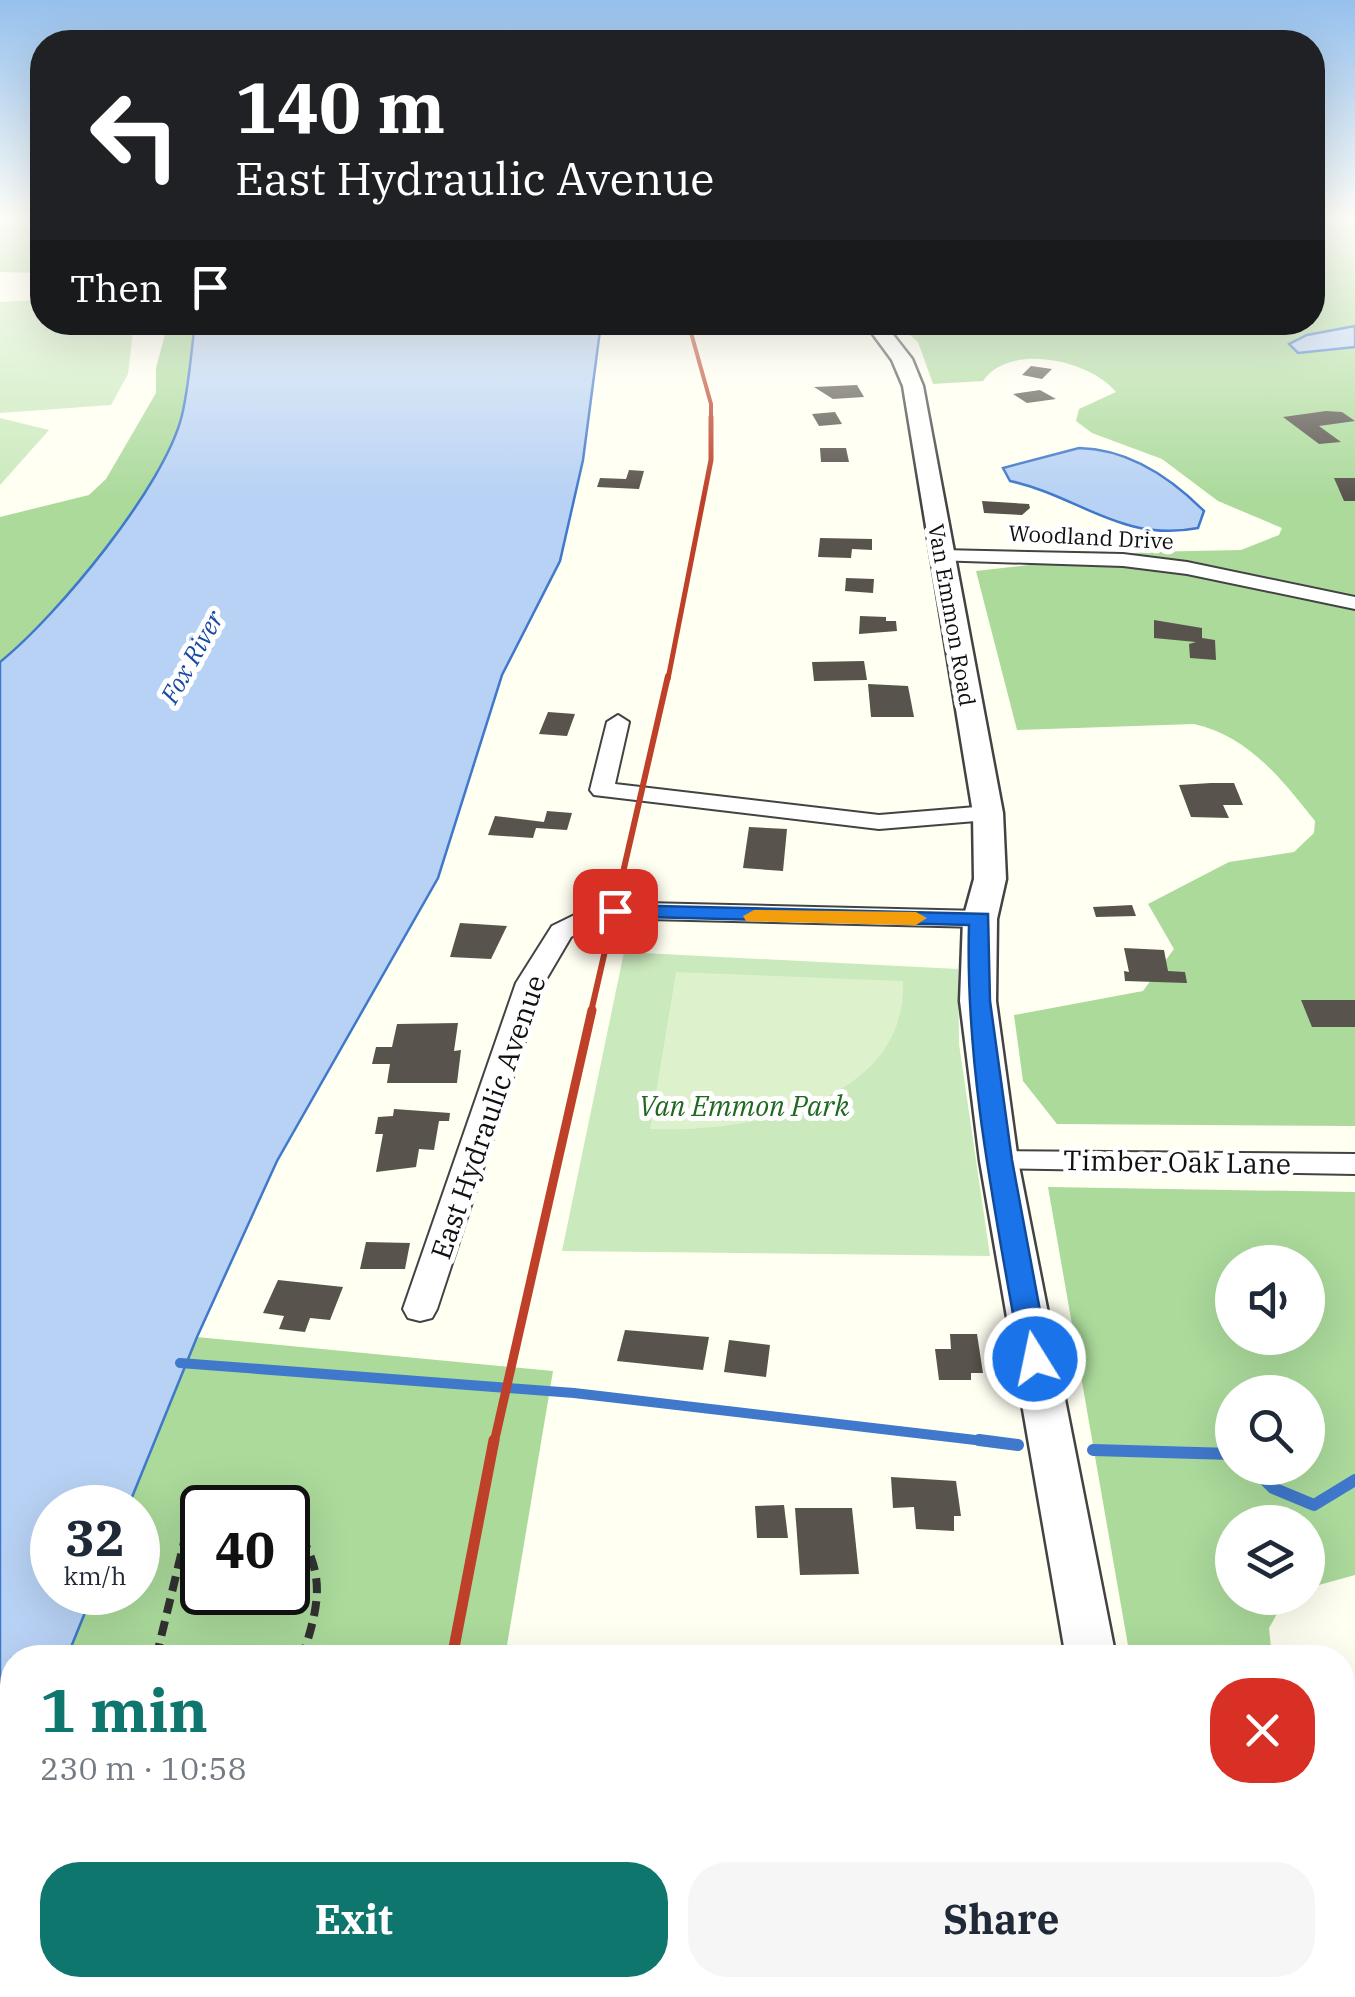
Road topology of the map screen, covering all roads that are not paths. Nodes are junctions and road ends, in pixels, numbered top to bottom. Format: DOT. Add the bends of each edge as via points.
graph roads {
  1 [pos="883,335"];
  2 [pos="941,556"];
  3 [pos="1355,603"];
  4 [pos="618,722"];
  5 [pos="988,813"];
  6 [pos="980,919"];
  7 [pos="1000,1160"];
  8 [pos="1355,1164"];
  9 [pos="420,1309"];
  10 [pos="1089,1645"];
  1 -- 2 [label="street, Van Emmon Road" via="913,386"];
  2 -- 3 [label="street, Woodland Drive" via="1123,560"];
  2 -- 5 [label="street, Van Emmon Road"];
  4 -- 5 [label="street" via="602,790 879,822"];
  5 -- 6 [label="street, Van Emmon Road" via="990,878"];
  6 -- 7 [label="street, Van Emmon Road" via="978,1001"];
  6 -- 9 [label="street, East Hydraulic Avenue" via="601,910 561,932 530,983"];
  7 -- 8 [label="street, Timber Oak Lane"];
  7 -- 10 [label="street, Van Emmon Road"];
}
